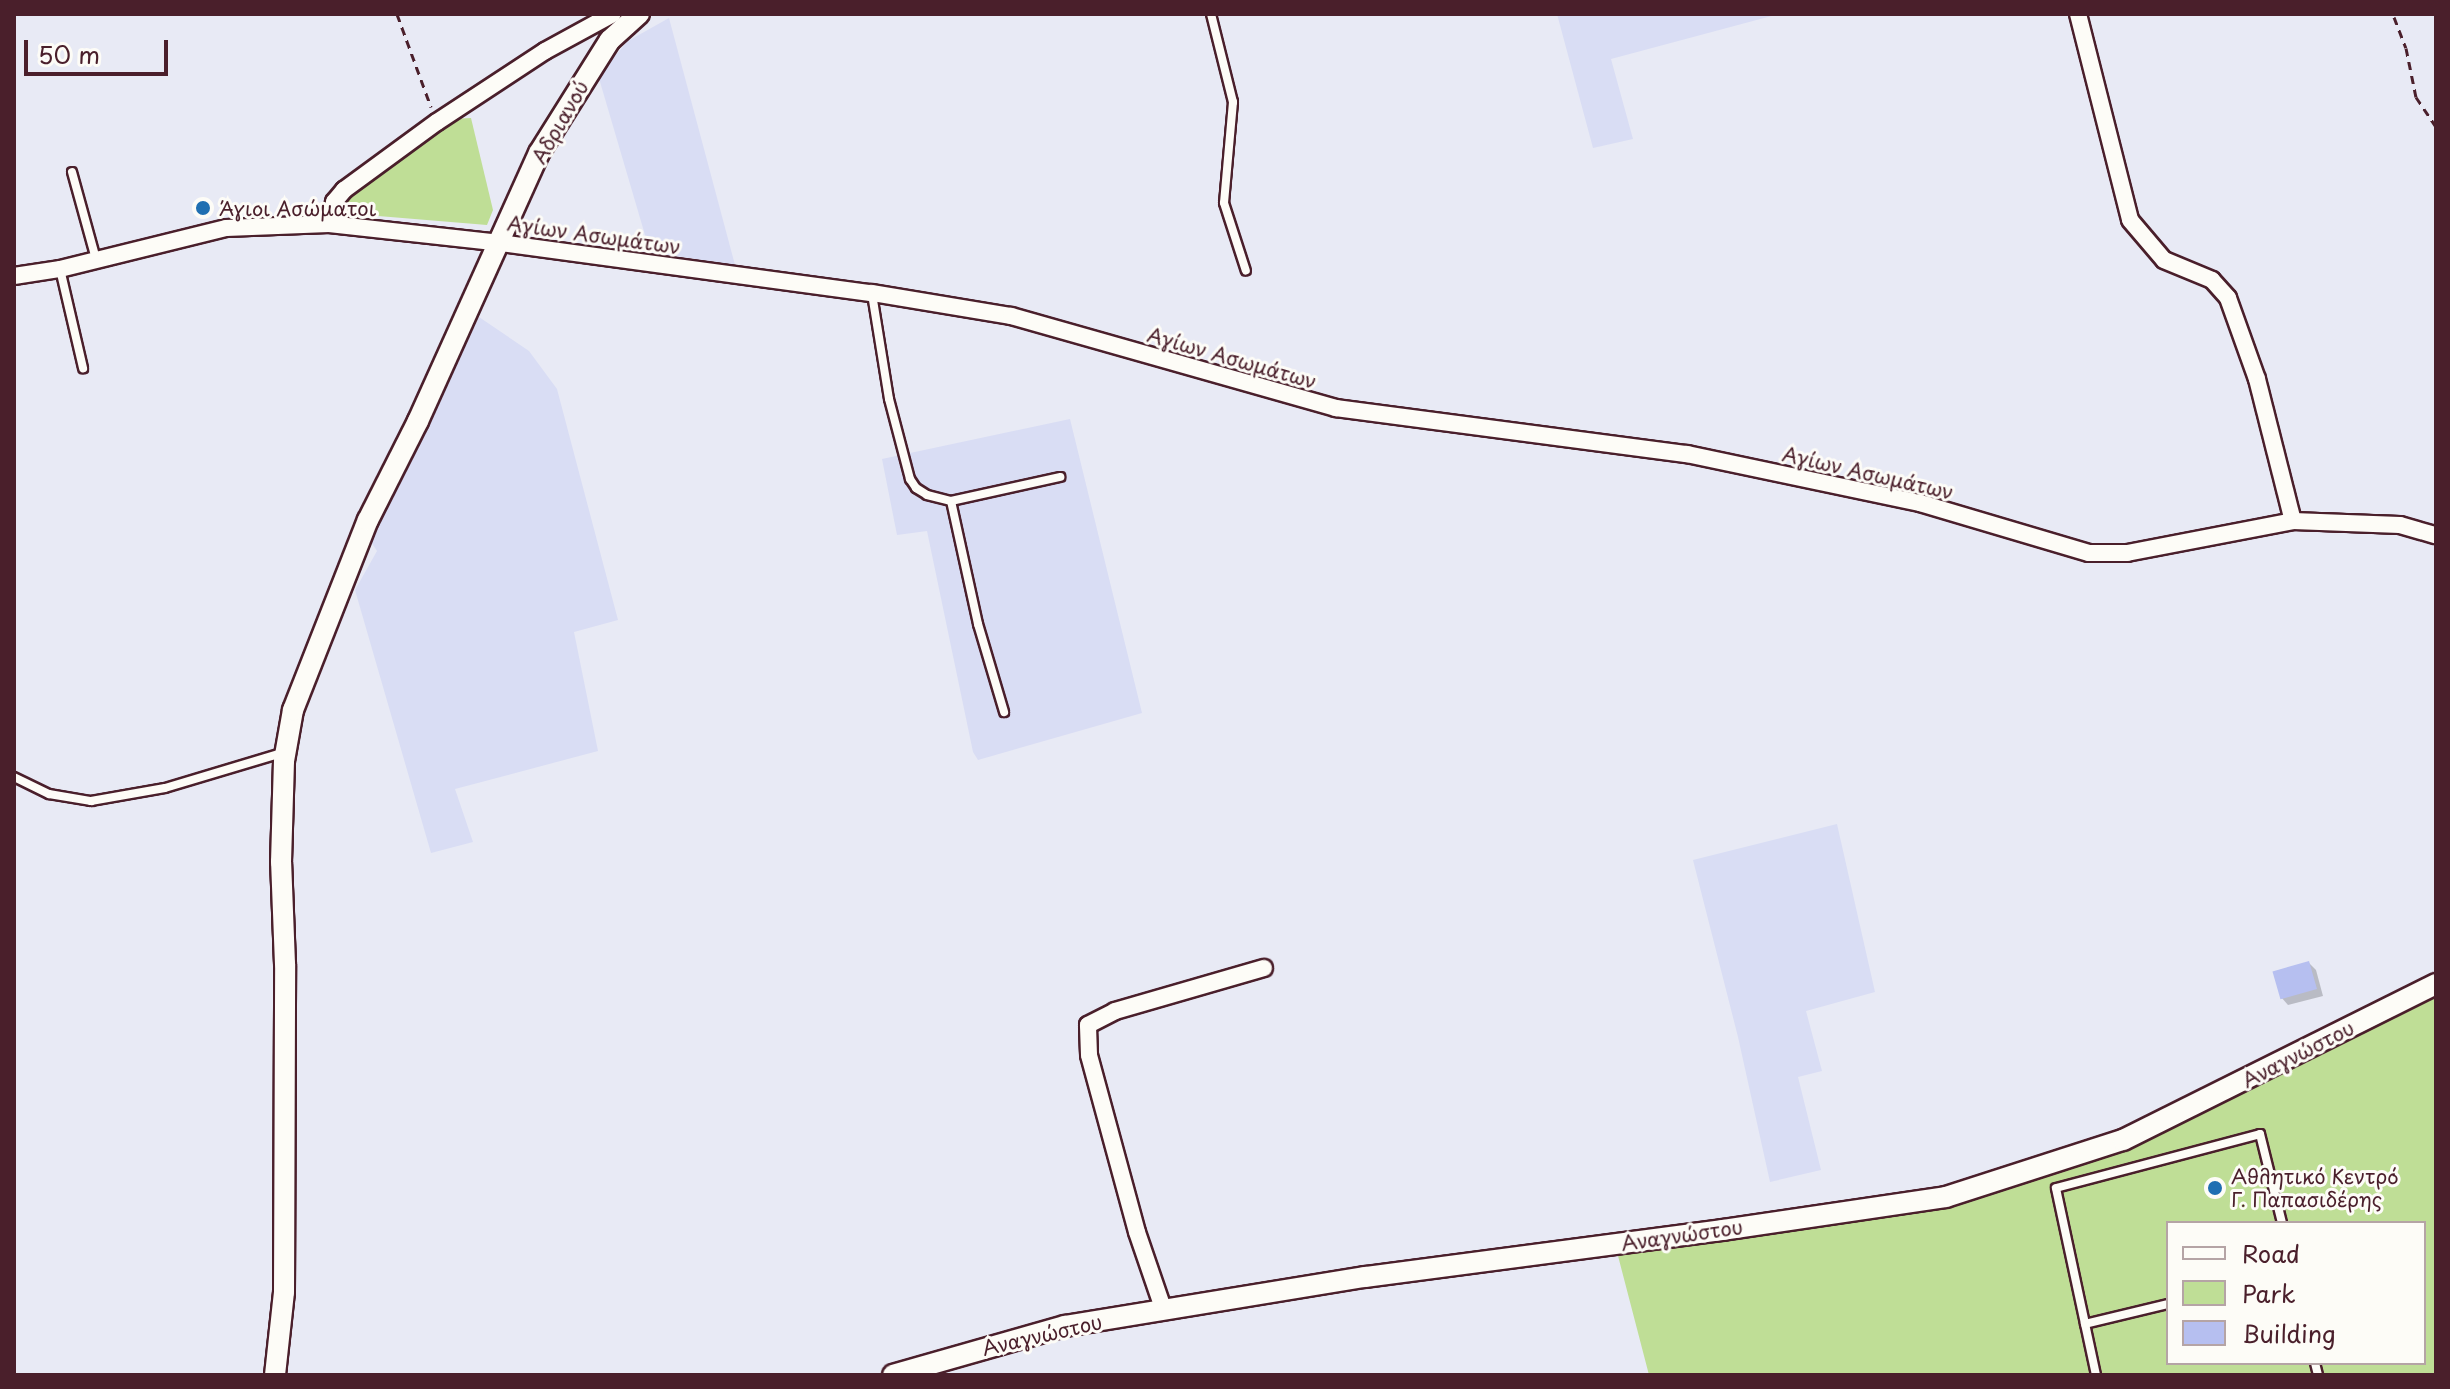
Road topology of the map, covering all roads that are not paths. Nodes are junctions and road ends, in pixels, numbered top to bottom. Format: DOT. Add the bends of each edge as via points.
graph roads {
  1 [pos="613,14"];
  2 [pos="639,14"];
  3 [pos="1211,14"];
  4 [pos="2078,14"];
  5 [pos="72,172"];
  6 [pos="329,224"];
  7 [pos="500,243"];
  8 [pos="96,259"];
  9 [pos="60,269"];
  10 [pos="1246,271"];
  11 [pos="15,274"];
  12 [pos="872,293"];
  13 [pos="83,368"];
  14 [pos="1060,477"];
  15 [pos="951,501"];
  16 [pos="2293,521"];
  17 [pos="2436,535"];
  18 [pos="1004,712"];
  19 [pos="286,752"];
  20 [pos="14,777"];
  21 [pos="1264,968"];
  22 [pos="2436,984"];
  23 [pos="2045,1167"];
  24 [pos="2056,1188"];
  25 [pos="2282,1221"];
  26 [pos="2166,1304"];
  27 [pos="1164,1311"];
  28 [pos="2085,1324"];
  29 [pos="275,1375"];
  30 [pos="893,1375"];
  31 [pos="2096,1375"];
  1 -- 6 [label="street" via="545,51 344,190 334,202"];
  2 -- 7 [label="street, Αδριανού" via="610,40 539,153"];
  3 -- 10 [label="lane" via="1233,102 1224,203"];
  4 -- 16 [label="street" via="2130,220 2164,260 2212,280 2228,298 2257,379"];
  5 -- 8 [label="lane"];
  6 -- 7 [label="street, Αγίων Ασωμάτων"];
  6 -- 8 [label="street, Αγίων Ασωμάτων" via="226,228"];
  7 -- 12 [label="street, Αγίων Ασωμάτων"];
  7 -- 19 [label="street, Αδριανού" via="368,520 293,710"];
  8 -- 9 [label="street, Αγίων Ασωμάτων"];
  9 -- 11 [label="street, Αγίων Ασωμάτων"];
  9 -- 13 [label="lane"];
  12 -- 15 [label="lane" via="889,399 910,479 927,495"];
  12 -- 16 [label="street, Αγίων Ασωμάτων" via="1011,316 1336,408 1687,454 1920,503 2089,553 2127,553"];
  14 -- 15 [label="lane"];
  15 -- 18 [label="lane"];
  16 -- 17 [label="street, Αγίων Ασωμάτων" via="2400,525"];
  19 -- 20 [label="lane" via="165,788 91,801 49,794"];
  19 -- 29 [label="street, Αδριανού" via="281,862 284,1292"];
  21 -- 27 [label="street" via="1115,1011 1088,1025 1089,1055"];
  22 -- 23 [label="street, Αναγνώστου" via="2200,1104 2123,1140"];
  23 -- 24 [label="lane"];
  23 -- 27 [label="street, Αναγνώστου" via="1946,1197 1365,1277"];
  24 -- 25 [label="lane" via="2260,1134"];
  24 -- 28 [label="lane"];
  26 -- 28 [label="lane"];
  27 -- 30 [label="street, Αναγνώστου" via="1065,1326"];
  28 -- 31 [label="lane"];
}
